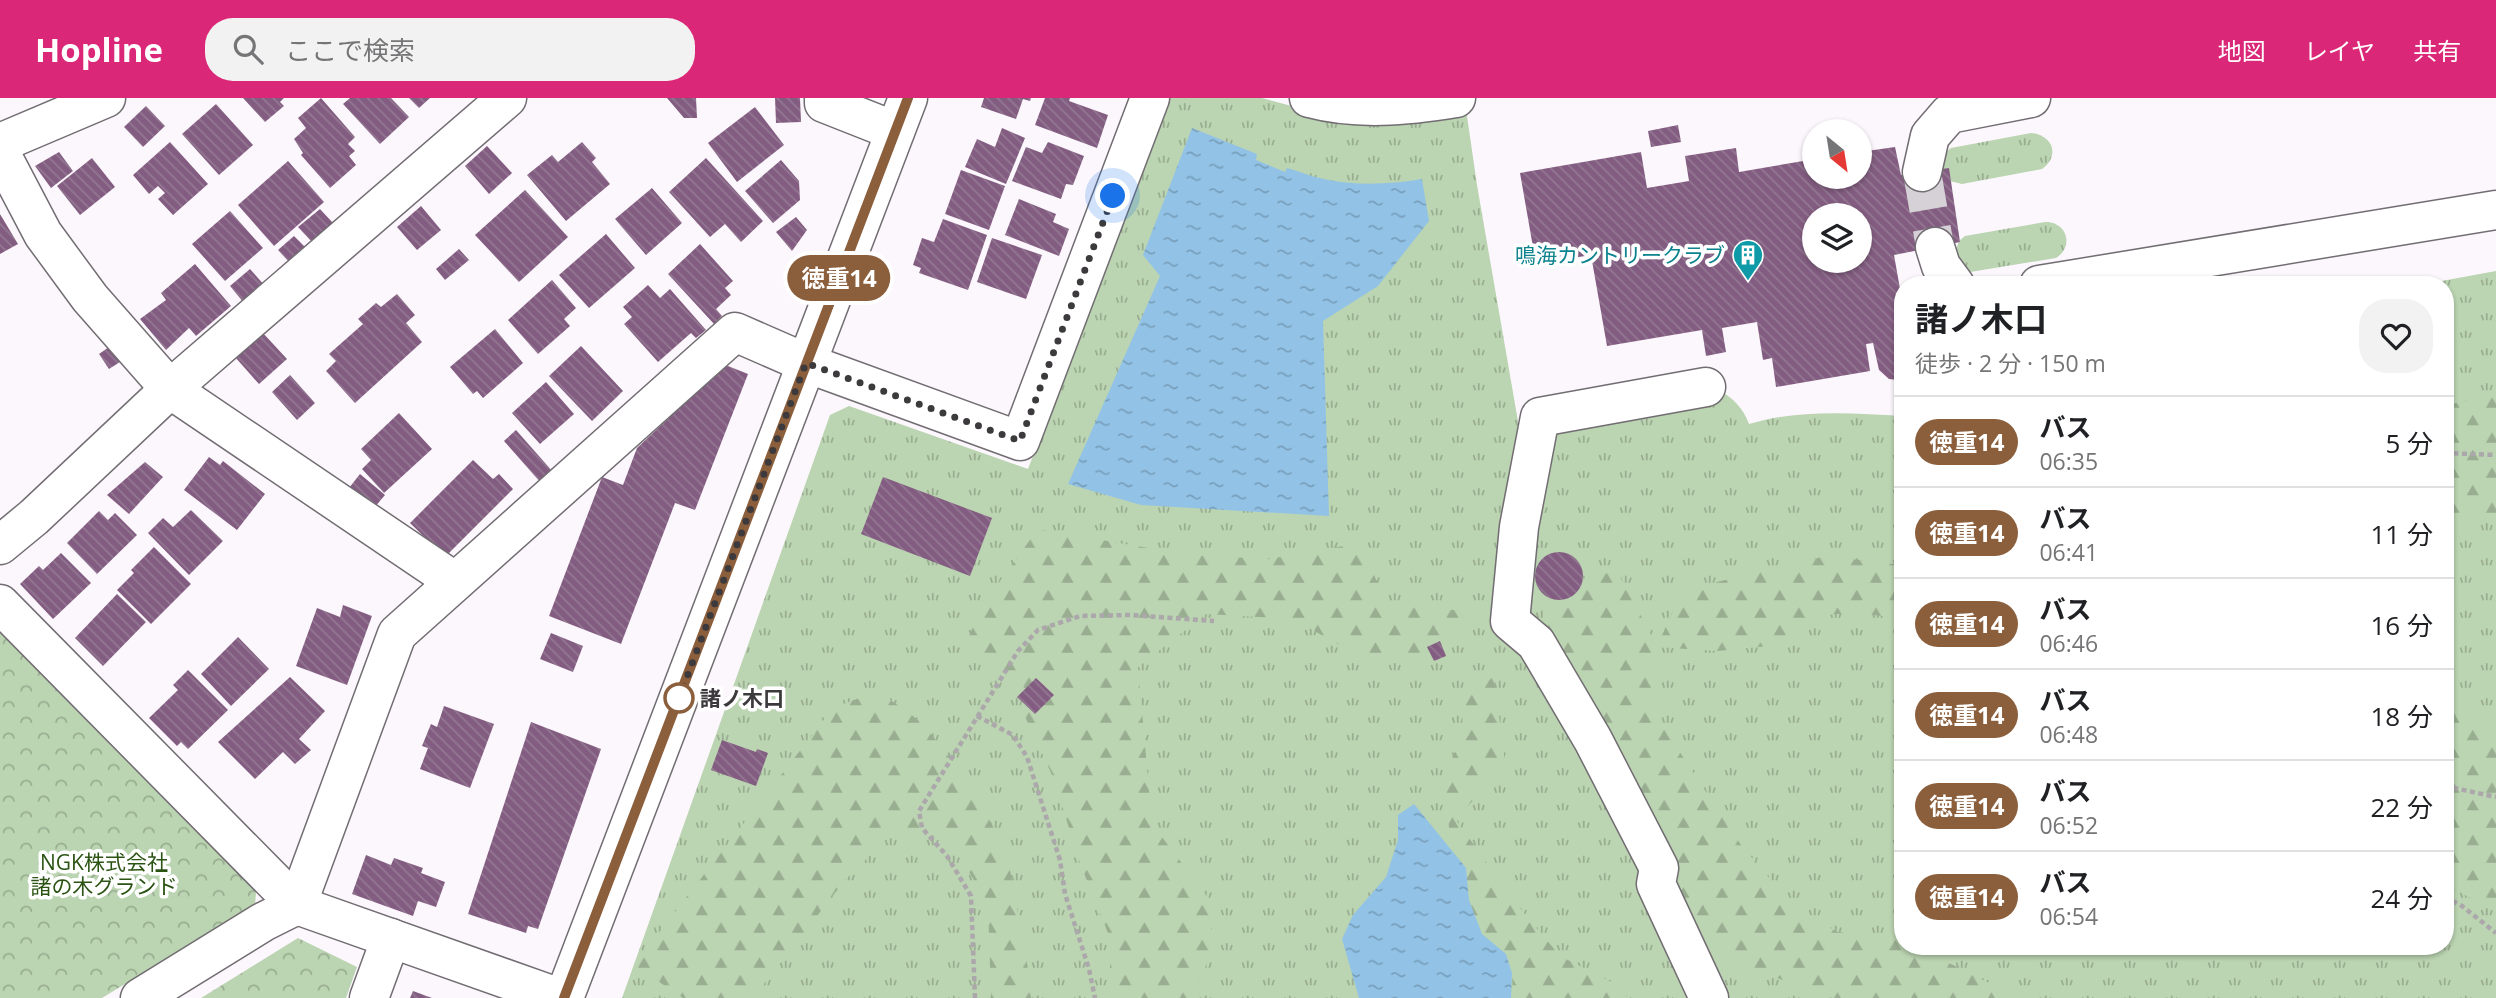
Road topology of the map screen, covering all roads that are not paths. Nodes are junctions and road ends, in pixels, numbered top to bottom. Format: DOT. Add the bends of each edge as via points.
graph roads {
  1 [pos="106,98"];
  2 [pos="508,98"];
  3 [pos="824,98"];
  4 [pos="1150,98"];
  5 [pos="1309,98"];
  6 [pos="1456,98"];
  7 [pos="2031,98"];
  8 [pos="901,115"];
  9 [pos="0,143"];
  10 [pos="0,152"];
  11 [pos="1922,172"];
  12 [pos="2496,210"];
  13 [pos="1935,247"];
  14 [pos="1948,276"];
  15 [pos="2094,276"];
  16 [pos="806,363"];
  17 [pos="1706,387"];
  18 [pos="170,389"];
  19 [pos="0,545"];
  20 [pos="454,581"];
  21 [pos="0,604"];
  22 [pos="297,905"];
  23 [pos="391,938"];
  24 [pos="140,998"];
  25 [pos="369,998"];
  26 [pos="563,998"];
  27 [pos="1709,998"];
  1 -- 9 [label="street"];
  2 -- 18 [label="street"];
  3 -- 8 [label="street" via="824,103"];
  4 -- 16 [label="street" via="1020,441"];
  5 -- 6 [label="street" via="1343,106"];
  7 -- 11 [label="street" via="1949,114 1930,136"];
  8 -- 16 [label="street"];
  10 -- 18 [label="street" via="43,234 90,298"];
  12 -- 15 [label="street"];
  13 -- 14 [label="street"];
  16 -- 20 [label="street" via="735,332"];
  16 -- 26 [label="street"];
  17 -- 27 [label="street" via="1540,417 1519,527 1510,621 1536,643 1615,781 1659,868 1656,884"];
  18 -- 19 [label="street"];
  18 -- 20 [label="street"];
  20 -- 22 [label="street" via="397,634"];
  21 -- 22 [label="street"];
  22 -- 23 [label="street"];
  22 -- 24 [label="street"];
  23 -- 25 [label="street"];
  23 -- 26 [label="street"];
}
